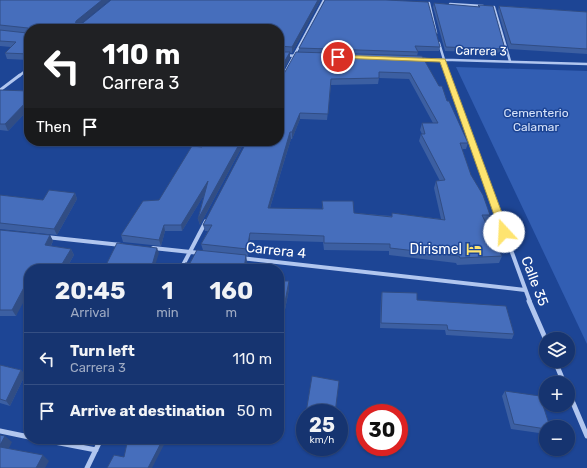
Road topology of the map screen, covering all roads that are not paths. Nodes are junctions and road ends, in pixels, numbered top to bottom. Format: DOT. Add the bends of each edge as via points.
graph roads {
  1 [pos="324,0"];
  2 [pos="422,3"];
  3 [pos="429,3"];
  4 [pos="436,4"];
  5 [pos="444,4"];
  6 [pos="494,7"];
  7 [pos="502,7"];
  8 [pos="284,55"];
  9 [pos="294,55"];
  10 [pos="301,56"];
  11 [pos="411,59"];
  12 [pos="443,60"];
  13 [pos="510,61"];
  14 [pos="587,64"];
  15 [pos="24,72"];
  16 [pos="284,74"];
  17 [pos="0,90"];
  18 [pos="208,217"];
  19 [pos="39,236"];
  20 [pos="126,245"];
  21 [pos="150,248"];
  22 [pos="189,252"];
  23 [pos="205,254"];
  24 [pos="236,257"];
  25 [pos="183,264"];
  26 [pos="525,290"];
  27 [pos="543,332"];
  28 [pos="575,408"];
  29 [pos="0,431"];
  30 [pos="24,436"];
  31 [pos="587,436"];
  32 [pos="65,444"];
  33 [pos="99,444"];
  34 [pos="96,450"];
  35 [pos="87,468"];
  1 -- 9 [label="street"];
  2 -- 3 [label="street"];
  3 -- 4 [label="street"];
  3 -- 12 [label="street, Calle 35"];
  5 -- 6 [label="street"];
  6 -- 7 [label="street"];
  6 -- 13 [label="street"];
  8 -- 9 [label="street"];
  9 -- 10 [label="street"];
  9 -- 16 [label="street"];
  11 -- 12 [label="street, Carrera 3"];
  12 -- 13 [label="street, Carrera 3"];
  12 -- 26 [label="street, Calle 35"];
  13 -- 14 [label="street, Carrera 3"];
  15 -- 17 [label="street"];
  18 -- 22 [label="street"];
  19 -- 20 [label="street"];
  21 -- 22 [label="street"];
  22 -- 23 [label="street"];
  22 -- 25 [label="street"];
  24 -- 26 [label="street, Carrera 4"];
  26 -- 27 [label="street, Calle 35"];
  28 -- 31 [label="street"];
  29 -- 30 [label="street"];
  32 -- 34 [label="street"];
  33 -- 34 [label="street"];
  34 -- 35 [label="street"];
}
